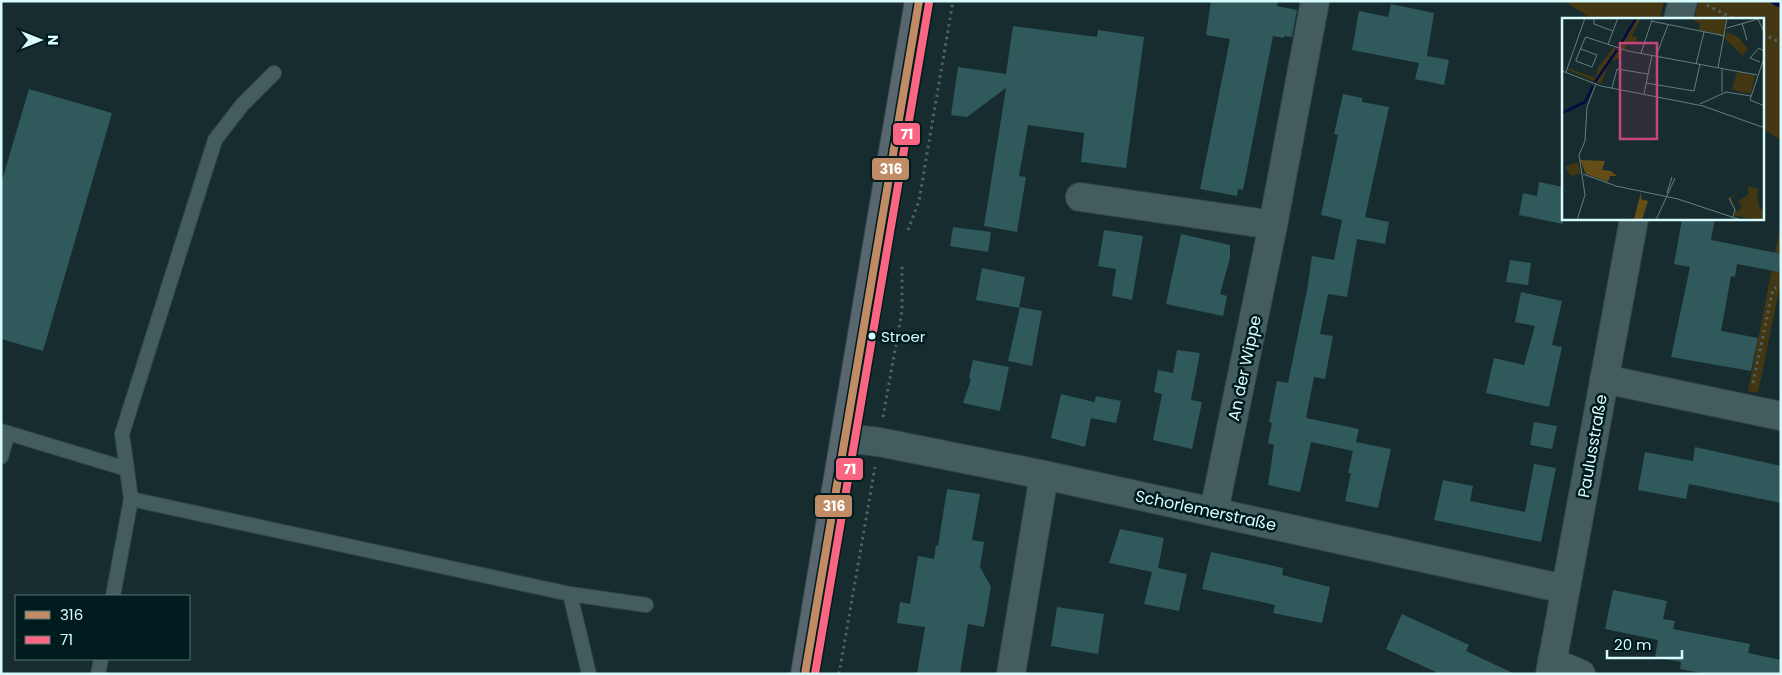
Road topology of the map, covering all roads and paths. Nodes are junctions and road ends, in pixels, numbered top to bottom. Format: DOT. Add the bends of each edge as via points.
graph roads {
  1 [pos="919,1"];
  2 [pos="952,1"];
  3 [pos="1315,1"];
  4 [pos="1683,1"];
  5 [pos="1700,1"];
  6 [pos="1678,18"];
  7 [pos="1732,18"];
  8 [pos="1764,34"];
  9 [pos="1781,43"];
  10 [pos="274,73"];
  11 [pos="1080,197"];
  12 [pos="1634,220"];
  13 [pos="1274,225"];
  14 [pos="906,237"];
  15 [pos="902,255"];
  16 [pos="1781,285"];
  17 [pos="1604,379"];
  18 [pos="1748,408"];
  19 [pos="1781,416"];
  20 [pos="5,432"];
  21 [pos="846,438"];
  22 [pos="879,442"];
  23 [pos="1,457"];
  24 [pos="127,469"];
  25 [pos="1044,475"];
  26 [pos="131,499"];
  27 [pos="1214,511"];
  28 [pos="1565,589"];
  29 [pos="570,594"];
  30 [pos="113,595"];
  31 [pos="646,605"];
  32 [pos="101,660"];
  33 [pos="1551,668"];
  34 [pos="98,674"];
  35 [pos="589,674"];
  36 [pos="805,674"];
  37 [pos="838,674"];
  38 [pos="1011,674"];
  39 [pos="1581,674"];
  1 -- 21 [label="main road"];
  2 -- 14 [label="path" via="918,200"];
  3 -- 13 [label="street, An der Wippe"];
  4 -- 6 [label="street"];
  5 -- 7 [label="path"];
  8 -- 9 [label="path"];
  10 -- 24 [label="lane" via="242,104 216,140 122,434"];
  11 -- 13 [label="street"];
  12 -- 17 [label="street, Paulusstraße"];
  13 -- 27 [label="street, An der Wippe"];
  15 -- 22 [label="path" via="902,311"];
  16 -- 18 [label="path" via="1773,290"];
  17 -- 18 [label="street"];
  17 -- 28 [label="street, Paulusstraße"];
  18 -- 19 [label="street"];
  20 -- 23 [label="lane"];
  20 -- 24 [label="lane"];
  21 -- 22 [label="street, Schorlemerstraße"];
  21 -- 36 [label="main road"];
  22 -- 25 [label="street, Schorlemerstraße"];
  22 -- 37 [label="path"];
  24 -- 26 [label="lane"];
  25 -- 27 [label="street, Schorlemerstraße"];
  25 -- 38 [label="street"];
  26 -- 29 [label="lane"];
  26 -- 30 [label="lane"];
  27 -- 28 [label="street, Schorlemerstraße"];
  28 -- 33 [label="street, Paulusstraße"];
  29 -- 31 [label="lane"];
  29 -- 35 [label="lane"];
  32 -- 34 [label="lane"];
  33 -- 39 [label="street"];
}
